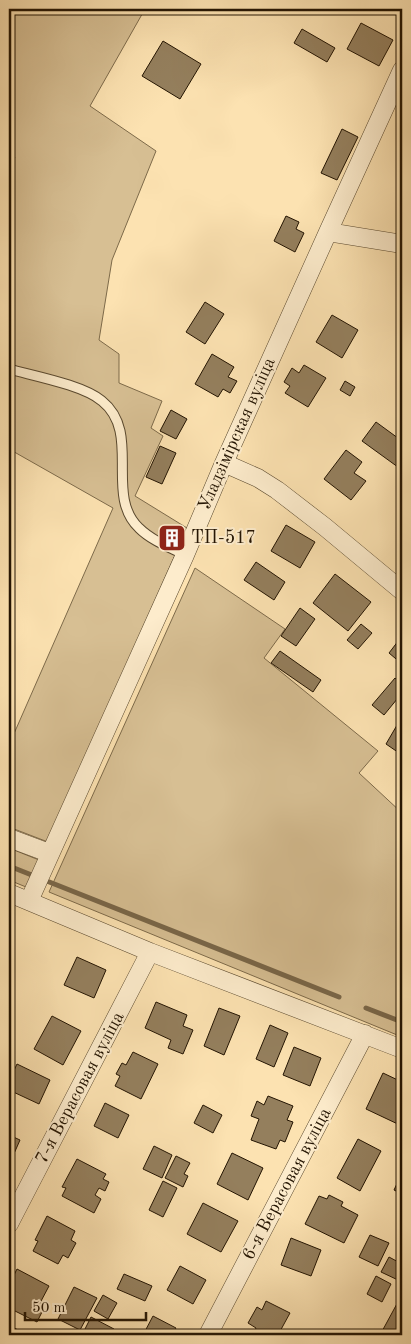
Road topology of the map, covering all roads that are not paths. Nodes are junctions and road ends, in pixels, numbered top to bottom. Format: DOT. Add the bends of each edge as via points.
graph roads {
  1 [pos="402,70"];
  2 [pos="328,232"];
  3 [pos="402,244"];
  4 [pos="9,369"];
  5 [pos="224,463"];
  6 [pos="185,555"];
  7 [pos="402,591"];
  8 [pos="9,838"];
  9 [pos="48,858"];
  10 [pos="9,893"];
  11 [pos="31,895"];
  12 [pos="150,952"];
  13 [pos="366,1034"];
  14 [pos="402,1049"];
  15 [pos="9,1224"];
  16 [pos="208,1335"];
  1 -- 2 [label="street, Уладзімірская вуліца"];
  2 -- 3 [label="street"];
  2 -- 5 [label="street, Уладзімірская вуліца"];
  4 -- 6 [label="lane" via="92,394 111,409 121,431 124,493 131,518 148,535"];
  5 -- 6 [label="street, Уладзімірская вуліца"];
  5 -- 7 [label="street" via="277,490"];
  6 -- 9 [label="street, Уладзімірская вуліца"];
  8 -- 9 [label="street"];
  9 -- 11 [label="street, Уладзімірская вуліца"];
  10 -- 11 [label="street"];
  11 -- 12 [label="street"];
  12 -- 13 [label="street"];
  12 -- 15 [label="street, 7-я Верасовая вуліца"];
  13 -- 14 [label="street"];
  13 -- 16 [label="street, 6-я Верасовая вуліца"];
}
